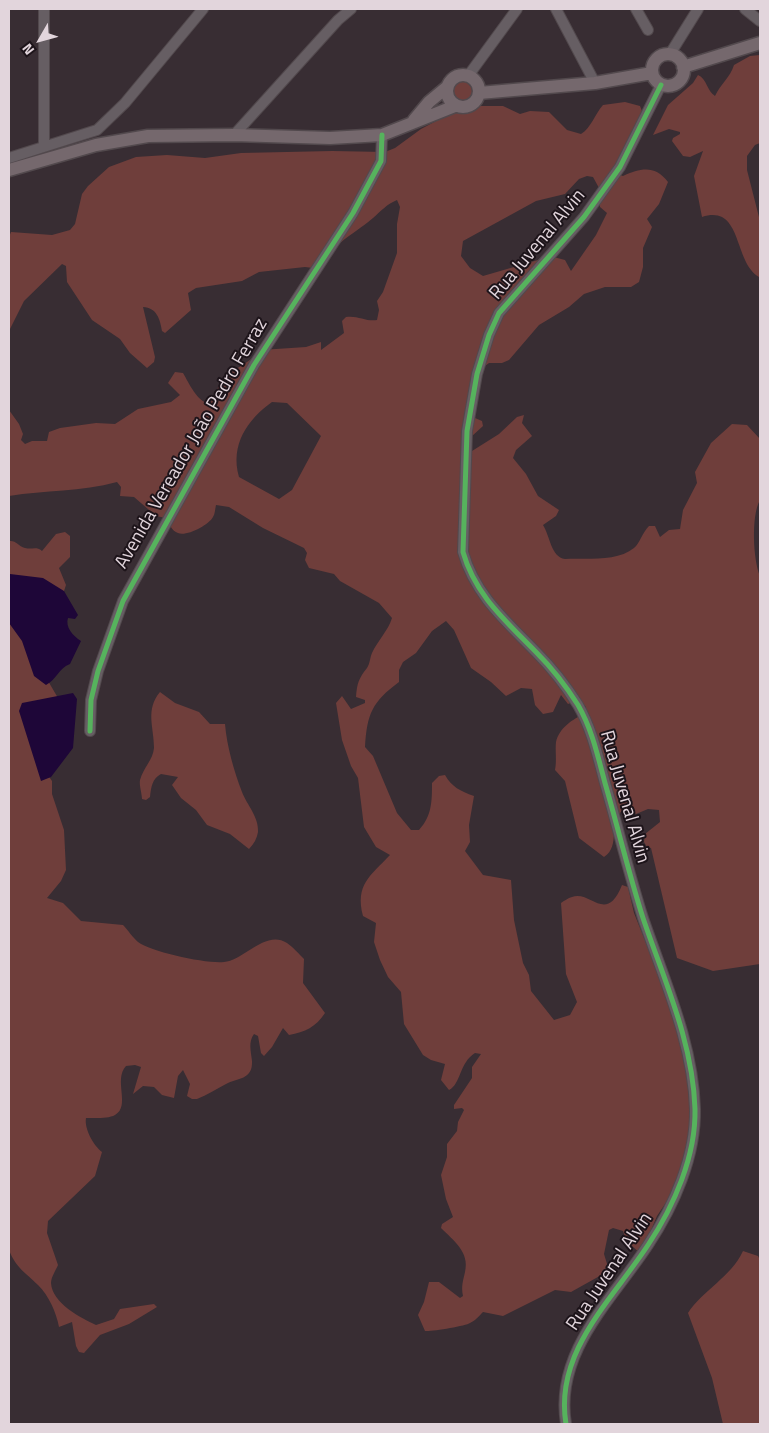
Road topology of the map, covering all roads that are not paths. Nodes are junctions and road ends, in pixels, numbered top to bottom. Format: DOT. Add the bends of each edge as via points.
graph roads {
  1 [pos="44,9"];
  2 [pos="351,9"];
  3 [pos="517,9"];
  4 [pos="556,9"];
  5 [pos="636,9"];
  6 [pos="698,9"];
  7 [pos="746,9"];
  8 [pos="199,11"];
  9 [pos="760,21"];
  10 [pos="648,30"];
  11 [pos="760,44"];
  12 [pos="670,54"];
  13 [pos="683,67"];
  14 [pos="652,73"];
  15 [pos="468,76"];
  16 [pos="595,83"];
  17 [pos="661,85"];
  18 [pos="447,87"];
  19 [pos="479,92"];
  20 [pos="455,106"];
  21 [pos="414,120"];
  22 [pos="234,135"];
  23 [pos="382,135"];
  24 [pos="44,147"];
  25 [pos="9,158"];
  26 [pos="9,170"];
  27 [pos="90,731"];
  28 [pos="566,1424"];
  1 -- 24 [label="street"];
  2 -- 22 [label="street"];
  3 -- 15 [label="street"];
  4 -- 16 [label="street"];
  5 -- 10 [label="street"];
  6 -- 12 [label="street"];
  7 -- 9 [label="street"];
  8 -- 24 [label="street" via="125,103 97,130"];
  11 -- 13 [label="main road"];
  12 -- 13 [label="main road" via="679,59"];
  12 -- 14 [label="main road" via="656,59"];
  13 -- 17 [label="main road" via="677,83"];
  14 -- 16 [label="main road"];
  14 -- 17 [label="main road"];
  15 -- 18 [label="main road" via="458,76"];
  15 -- 19 [label="main road" via="476,82"];
  16 -- 19 [label="main road"];
  17 -- 28 [label="street, Rua Juvenal Alvin" via="615,174 584,217 499,313 478,374 467,431 463,552 468,571 492,608 561,681 579,708 592,737 693,1080 693,1145 683,1173 668,1210 648,1244 582,1337 567,1384"];
  18 -- 20 [label="main road" via="448,98"];
  18 -- 21 [label="main road"];
  19 -- 20 [label="main road" via="471,105"];
  20 -- 21 [label="main road"];
  21 -- 23 [label="main road"];
  22 -- 23 [label="main road" via="330,138"];
  22 -- 26 [label="main road" via="148,136 96,145"];
  23 -- 27 [label="street, Avenida Vereador João Pedro Ferraz" via="381,161 353,213 254,365 123,602 98,671 91,700"];
  24 -- 25 [label="street"];
}
